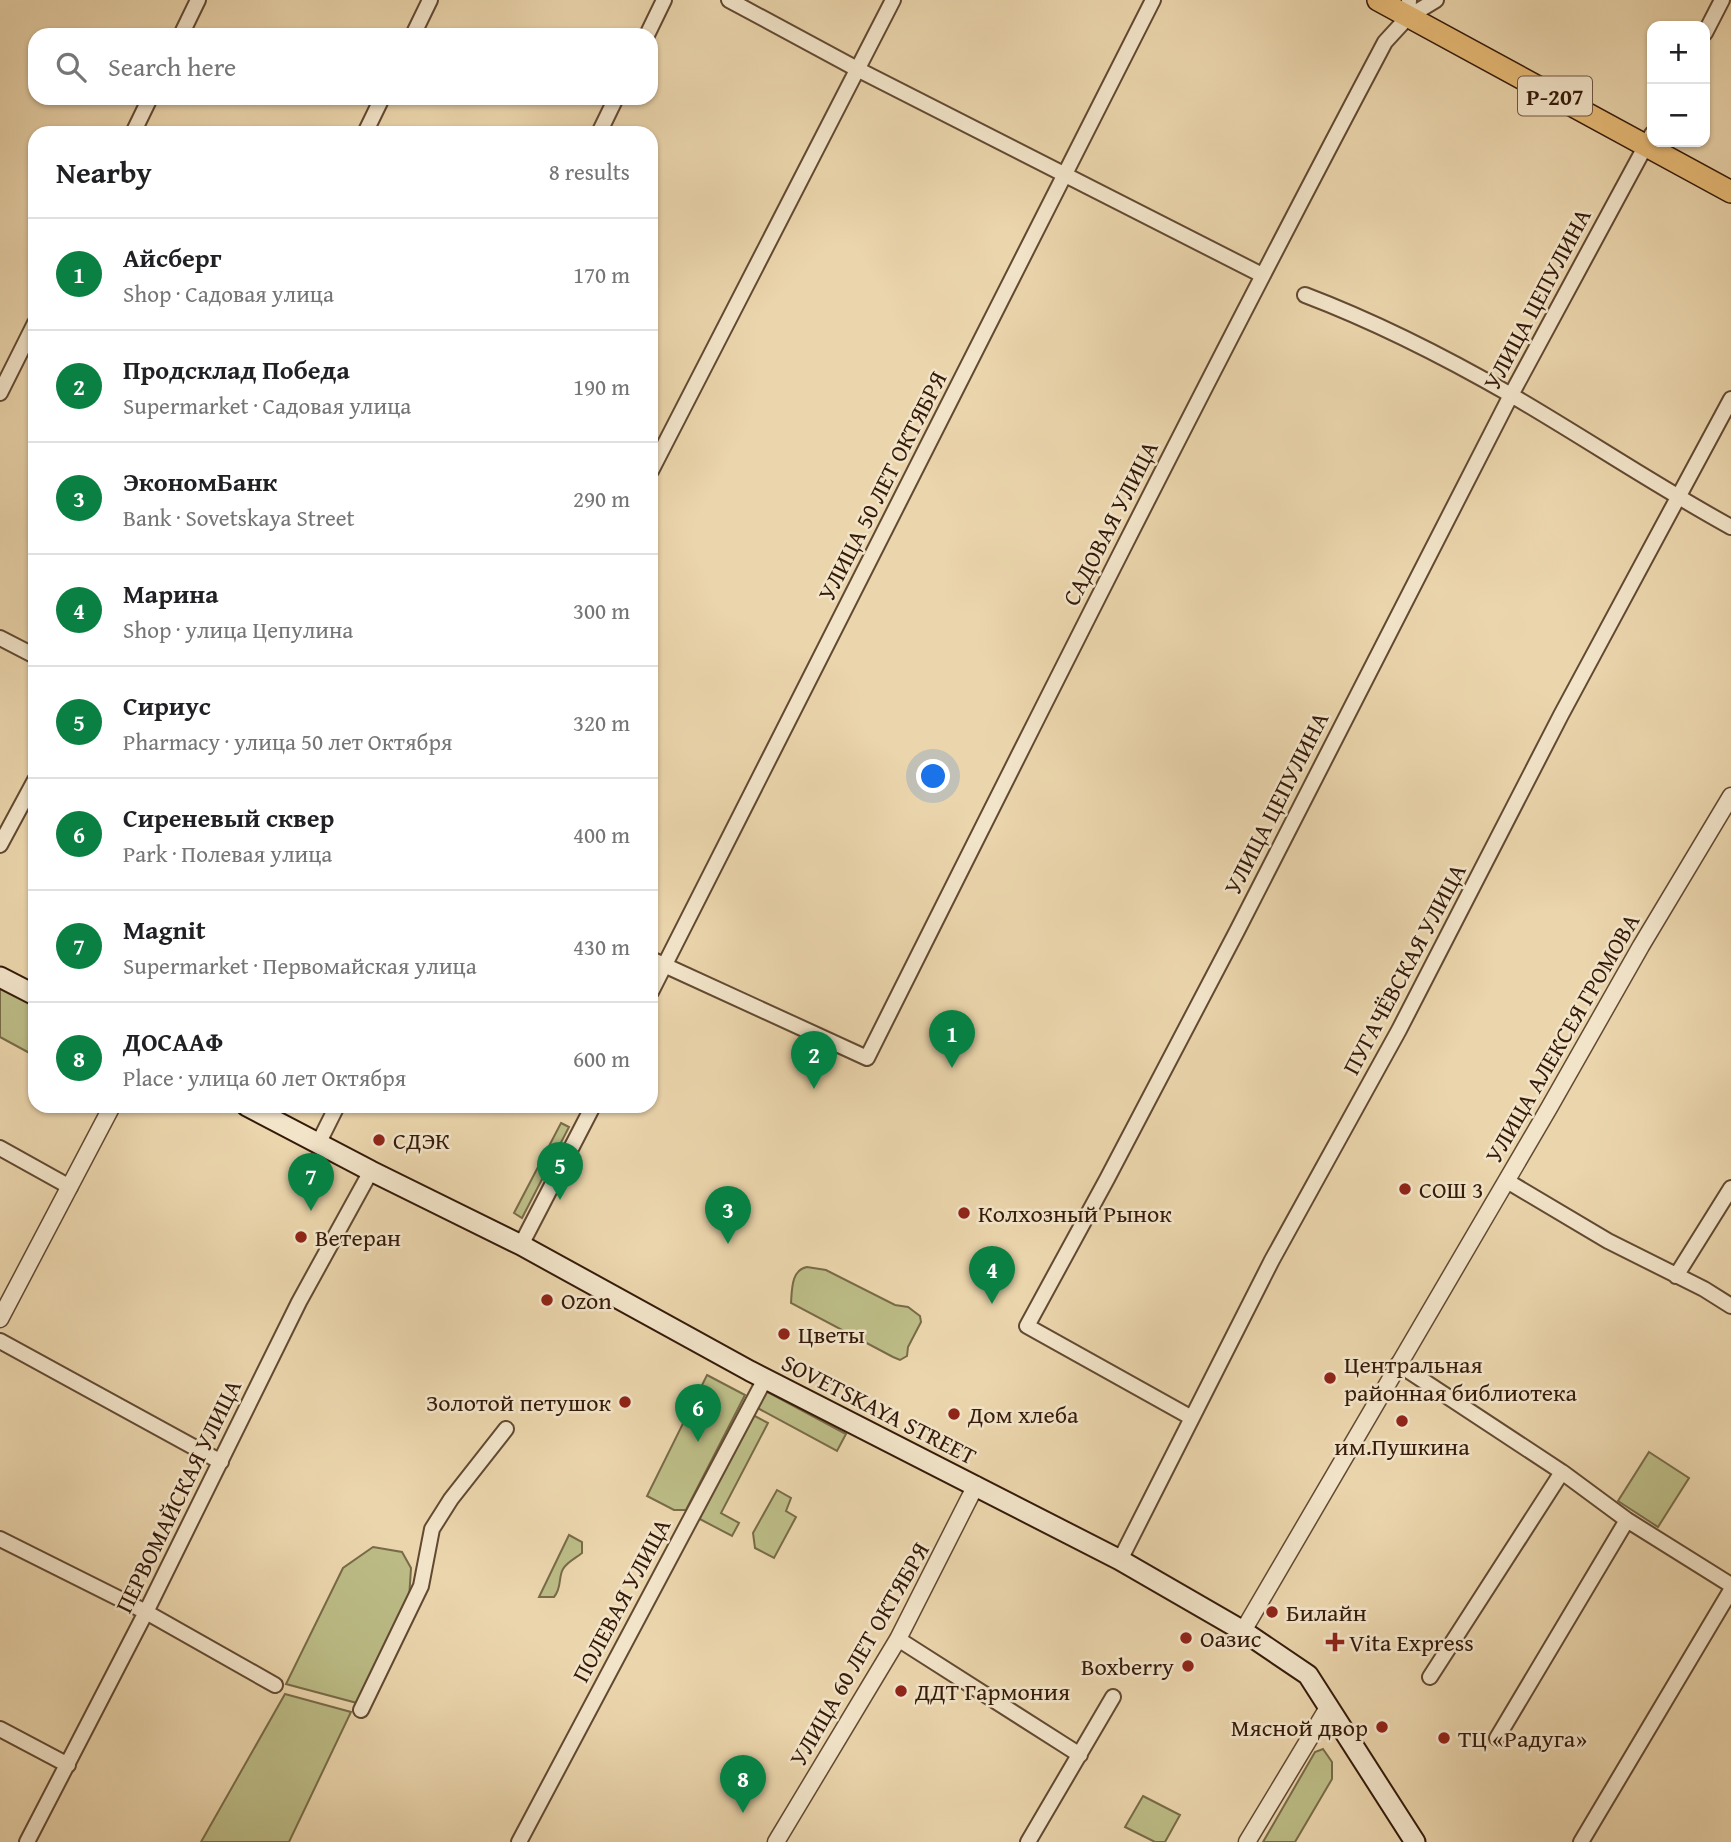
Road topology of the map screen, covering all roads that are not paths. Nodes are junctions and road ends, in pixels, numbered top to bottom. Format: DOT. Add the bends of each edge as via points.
graph roads {
  1 [pos="198,0"];
  2 [pos="430,0"];
  3 [pos="664,0"];
  4 [pos="729,0"];
  5 [pos="893,0"];
  6 [pos="1153,0"];
  7 [pos="1378,0"];
  8 [pos="1436,0"];
  9 [pos="1722,0"];
  10 [pos="1408,8"];
  11 [pos="1710,23"];
  12 [pos="184,28"];
  13 [pos="416,28"];
  14 [pos="650,28"];
  15 [pos="857,69"];
  16 [pos="147,105"];
  17 [pos="379,105"];
  18 [pos="613,105"];
  19 [pos="136,126"];
  20 [pos="368,126"];
  21 [pos="602,126"];
  22 [pos="1647,138"];
  23 [pos="1647,143"];
  24 [pos="1661,147"];
  25 [pos="1065,174"];
  26 [pos="1731,192"];
  27 [pos="1262,275"];
  28 [pos="1305,295"];
  29 [pos="28,337"];
  30 [pos="0,393"];
  31 [pos="1511,395"];
  32 [pos="1731,400"];
  33 [pos="658,457"];
  34 [pos="1679,498"];
  35 [pos="1731,527"];
  36 [pos="0,638"];
  37 [pos="28,652"];
  38 [pos="28,793"];
  39 [pos="1731,796"];
  40 [pos="0,845"];
  41 [pos="658,962"];
  42 [pos="0,977"];
  43 [pos="28,991"];
  44 [pos="108,1113"];
  45 [pos="260,1113"];
  46 [pos="334,1113"];
  47 [pos="589,1113"];
  48 [pos="318,1144"];
  49 [pos="0,1148"];
  50 [pos="371,1171"];
  51 [pos="1507,1181"];
  52 [pos="70,1187"];
  53 [pos="1731,1188"];
  54 [pos="521,1245"];
  55 [pos="1676,1276"];
  56 [pos="1731,1306"];
  57 [pos="0,1320"];
  58 [pos="0,1341"];
  59 [pos="1398,1364"];
  60 [pos="765,1379"];
  61 [pos="1192,1418"];
  62 [pos="506,1429"];
  63 [pos="221,1462"];
  64 [pos="1562,1472"];
  65 [pos="976,1486"];
  66 [pos="1627,1520"];
  67 [pos="0,1539"];
  68 [pos="1120,1560"];
  69 [pos="1731,1588"];
  70 [pos="146,1612"];
  71 [pos="1243,1631"];
  72 [pos="898,1639"];
  73 [pos="1430,1677"];
  74 [pos="275,1685"];
  75 [pos="1113,1697"];
  76 [pos="1329,1706"];
  77 [pos="361,1710"];
  78 [pos="0,1729"];
  79 [pos="1497,1738"];
  80 [pos="1080,1755"];
  81 [pos="68,1765"];
  82 [pos="27,1842"];
  83 [pos="520,1842"];
  84 [pos="776,1842"];
  85 [pos="1028,1842"];
  86 [pos="1247,1842"];
  87 [pos="1415,1842"];
  88 [pos="1581,1842"];
  1 -- 12 [label="street"];
  2 -- 13 [label="street"];
  3 -- 14 [label="street"];
  4 -- 15 [label="street"];
  5 -- 15 [label="street"];
  6 -- 25 [label="street, УЛИЦА 50 ЛЕТ ОКТЯБРЯ"];
  7 -- 10 [label="main road, Р-207"];
  8 -- 10 [label="street, САДОВАЯ УЛИЦА"];
  9 -- 11 [label="street"];
  10 -- 22 [label="main road, Р-207"];
  10 -- 27 [label="street, САДОВАЯ УЛИЦА" via="1385,42"];
  15 -- 25 [label="street"];
  15 -- 33 [label="street"];
  16 -- 19 [label="street"];
  17 -- 20 [label="street"];
  18 -- 21 [label="street"];
  23 -- 31 [label="street, УЛИЦА ЦЕПУЛИНА"];
  24 -- 26 [label="main road, Р-207"];
  25 -- 27 [label="street"];
  25 -- 41 [label="street, УЛИЦА 50 ЛЕТ ОКТЯБРЯ"];
  27 -- 41 [label="street, САДОВАЯ УЛИЦА" via="867,1058"];
  28 -- 31 [label="street" via="1363,317"];
  29 -- 30 [label="street"];
  31 -- 34 [label="street"];
  31 -- 61 [label="street, УЛИЦА ЦЕПУЛИНА" via="1237,931 1027,1326"];
  32 -- 34 [label="street, ПУГАЧЁВСКАЯ УЛИЦА"];
  34 -- 35 [label="street"];
  34 -- 61 [label="street, ПУГАЧЁВСКАЯ УЛИЦА"];
  36 -- 37 [label="street"];
  38 -- 40 [label="street"];
  39 -- 51 [label="street, УЛИЦА АЛЕКСЕЯ ГРОМОВА"];
  42 -- 43 [label="main road"];
  44 -- 52 [label="street"];
  45 -- 48 [label="main road, SOVETSKAYA STREET"];
  46 -- 48 [label="street"];
  47 -- 54 [label="street"];
  48 -- 50 [label="main road, SOVETSKAYA STREET"];
  49 -- 52 [label="street"];
  50 -- 54 [label="main road, SOVETSKAYA STREET"];
  50 -- 63 [label="street, ПЕРВОМАЙСКАЯ УЛИЦА" via="299,1302"];
  51 -- 55 [label="street"];
  51 -- 59 [label="street, УЛИЦА АЛЕКСЕЯ ГРОМОВА"];
  52 -- 57 [label="street"];
  53 -- 55 [label="street"];
  54 -- 60 [label="main road, SOVETSKAYA STREET"];
  55 -- 56 [label="street"];
  58 -- 63 [label="street"];
  59 -- 64 [label="street"];
  59 -- 71 [label="street, УЛИЦА АЛЕКСЕЯ ГРОМОВА"];
  60 -- 65 [label="main road, SOVETSKAYA STREET"];
  60 -- 83 [label="street, ПОЛЕВАЯ УЛИЦА"];
  61 -- 68 [label="street, ПУГАЧЁВСКАЯ УЛИЦА"];
  62 -- 77 [label="street" via="432,1529 421,1586"];
  63 -- 70 [label="street, ПЕРВОМАЙСКАЯ УЛИЦА"];
  64 -- 66 [label="street"];
  64 -- 73 [label="street"];
  65 -- 68 [label="main road, SOVETSKAYA STREET"];
  65 -- 72 [label="street, УЛИЦА 60 ЛЕТ ОКТЯБРЯ"];
  66 -- 69 [label="street"];
  66 -- 79 [label="street"];
  67 -- 70 [label="street"];
  68 -- 71 [label="main road, SOVETSKAYA STREET"];
  69 -- 88 [label="street"];
  70 -- 74 [label="street"];
  70 -- 81 [label="street, ПЕРВОМАЙСКАЯ УЛИЦА"];
  71 -- 76 [label="main road, SOVETSKAYA STREET" via="1308,1675"];
  72 -- 80 [label="street"];
  72 -- 84 [label="street, УЛИЦА 60 ЛЕТ ОКТЯБРЯ"];
  75 -- 80 [label="street"];
  76 -- 86 [label="street"];
  76 -- 87 [label="main road, SOVETSKAYA STREET"];
  78 -- 81 [label="street"];
  80 -- 85 [label="street"];
  81 -- 82 [label="street, ПЕРВОМАЙСКАЯ УЛИЦА"];
}
